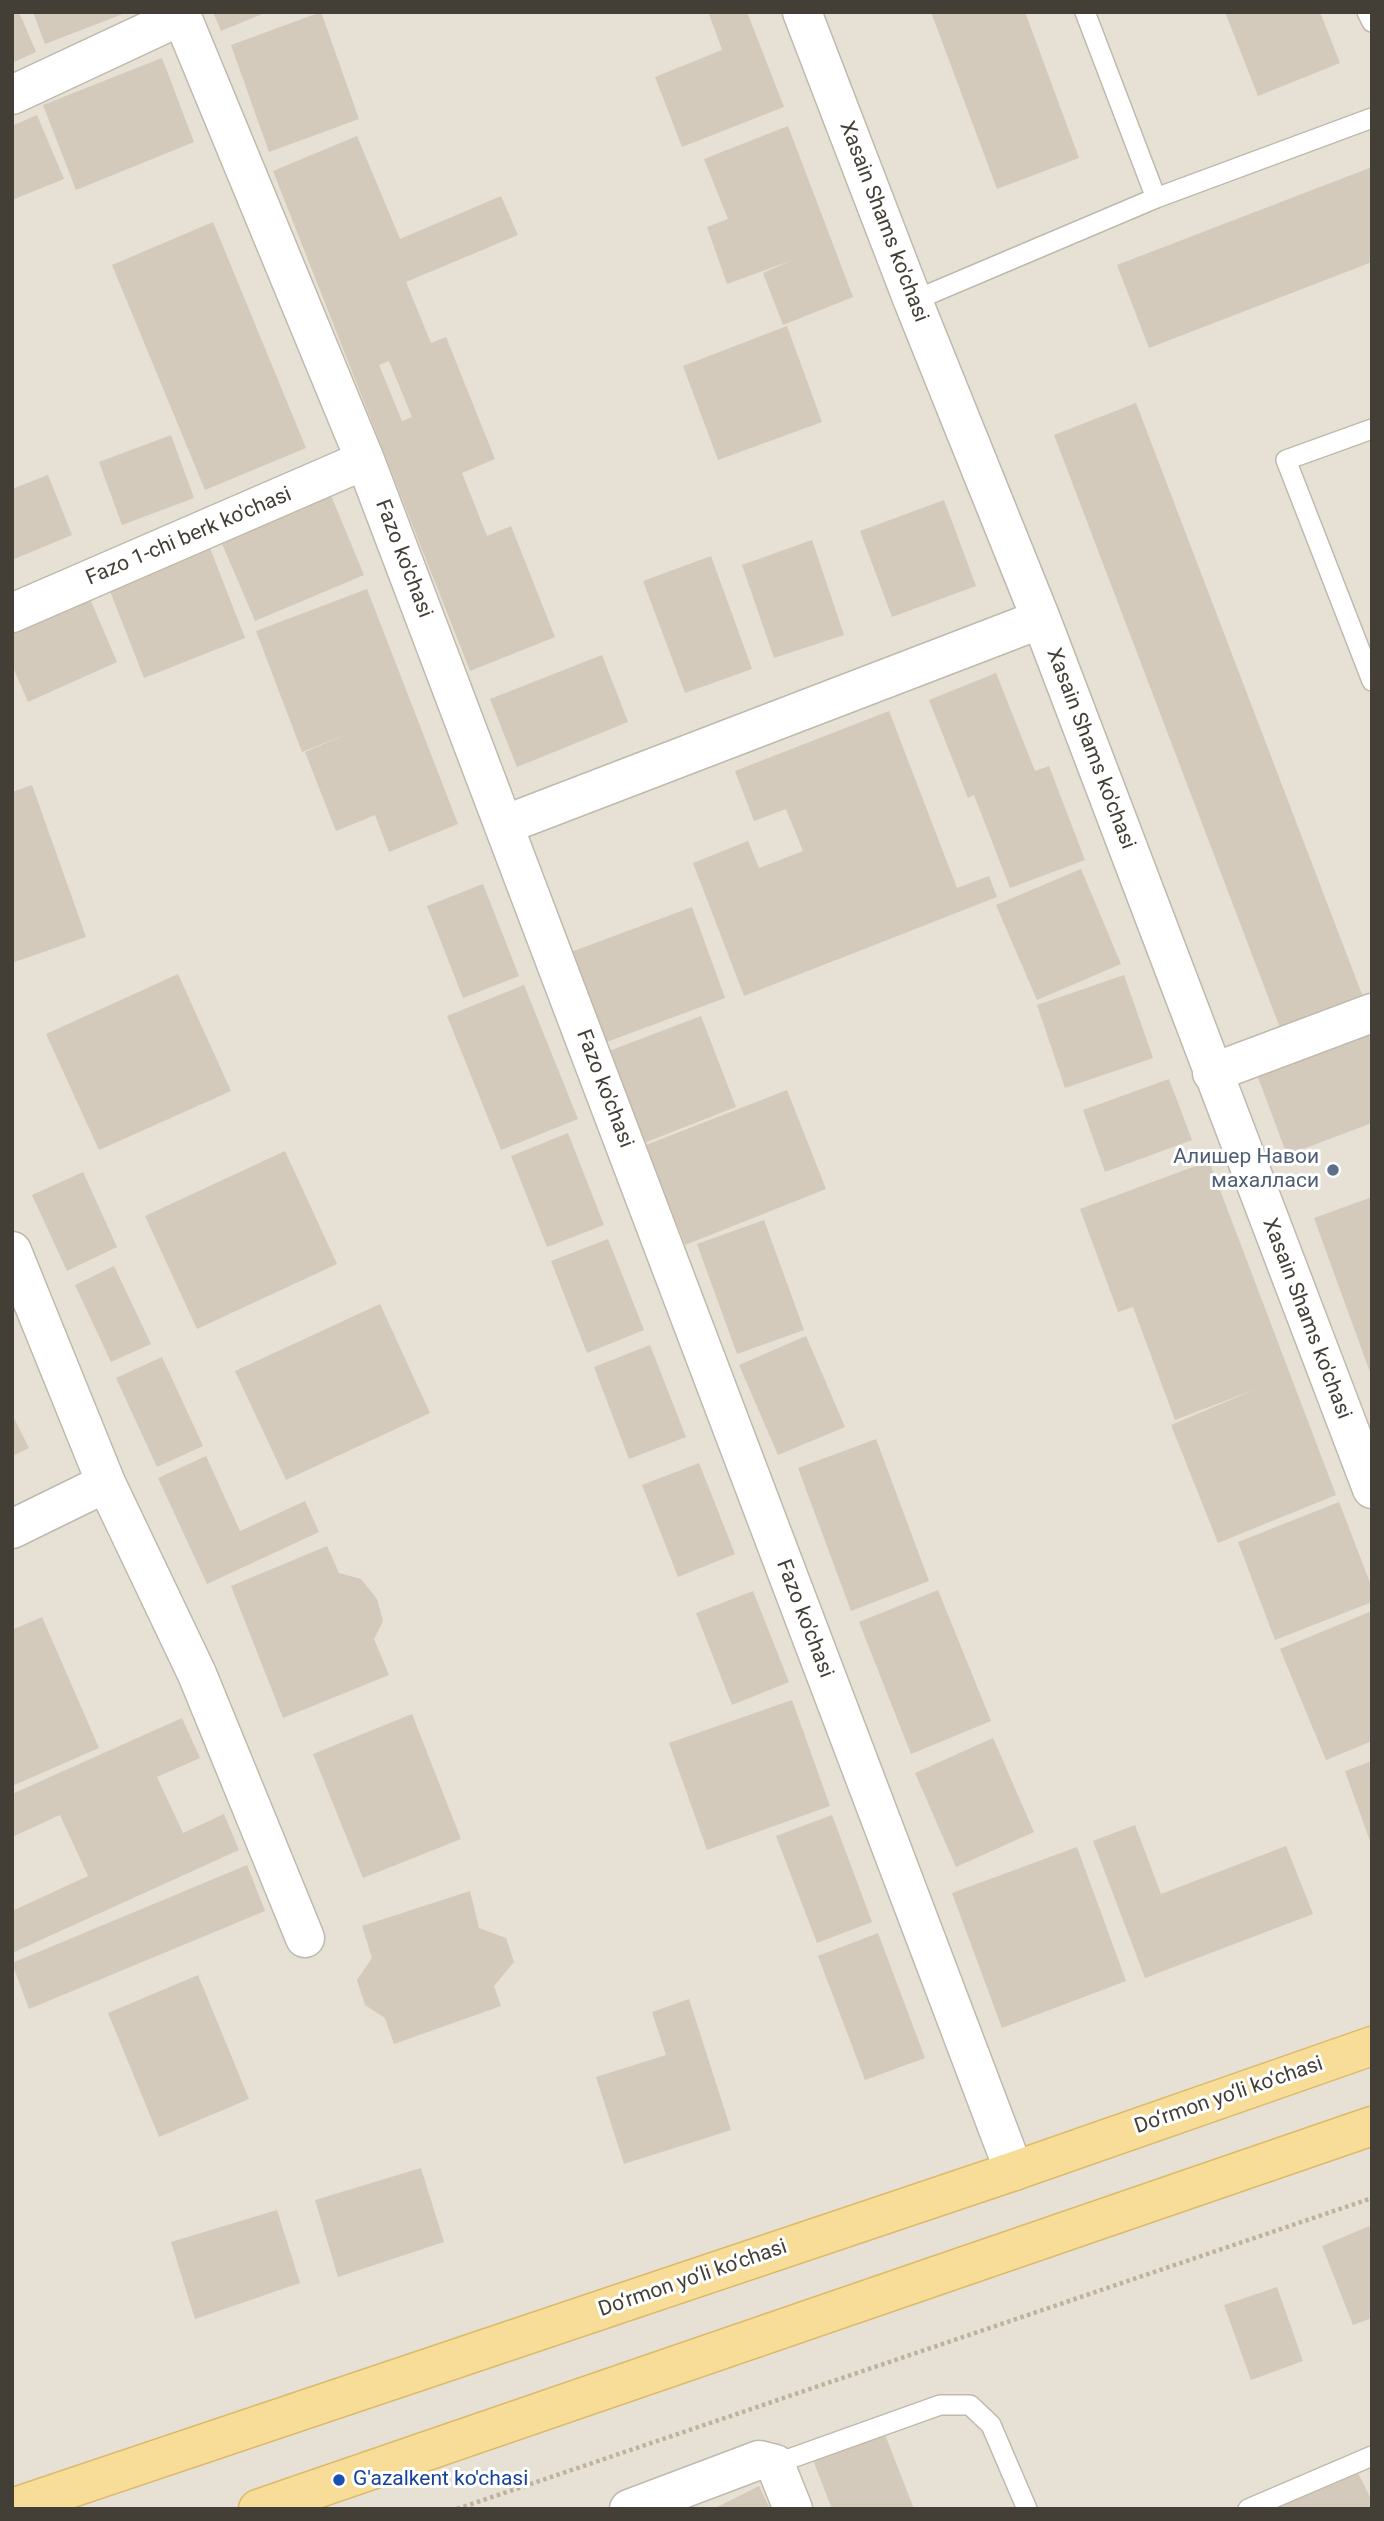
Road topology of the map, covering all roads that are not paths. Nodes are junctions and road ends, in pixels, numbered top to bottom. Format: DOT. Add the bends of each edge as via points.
graph roads {
  1 [pos="802,12"];
  2 [pos="1085,12"];
  3 [pos="1367,12"];
  4 [pos="181,14"];
  5 [pos="1372,22"];
  6 [pos="12,95"];
  7 [pos="1372,118"];
  8 [pos="1156,198"];
  9 [pos="913,301"];
  10 [pos="1372,429"];
  11 [pos="365,460"];
  12 [pos="12,613"];
  13 [pos="1041,619"];
  14 [pos="1372,681"];
  15 [pos="504,825"];
  16 [pos="1372,1013"];
  17 [pos="1212,1073"];
  18 [pos="12,1251"];
  19 [pos="107,1483"];
  20 [pos="1372,1489"];
  21 [pos="12,1530"];
  22 [pos="305,1938"];
  23 [pos="1372,2046"];
  24 [pos="1372,2126"];
  25 [pos="1014,2171"];
  26 [pos="1372,2456"];
  27 [pos="775,2465"];
  28 [pos="12,2508"];
  29 [pos="258,2509"];
  30 [pos="629,2509"];
  31 [pos="793,2509"];
  32 [pos="1027,2509"];
  33 [pos="1248,2509"];
  1 -- 9 [label="street, Xasain Shams ko'chasi"];
  2 -- 8 [label="lane"];
  3 -- 5 [label="lane"];
  4 -- 6 [label="street"];
  4 -- 11 [label="street, Fazo ko'chasi"];
  7 -- 8 [label="lane"];
  8 -- 9 [label="lane"];
  9 -- 13 [label="street, Xasain Shams ko'chasi"];
  10 -- 14 [label="lane" via="1286,460"];
  11 -- 12 [label="street, Fazo 1-chi berk ko'chasi"];
  11 -- 15 [label="street, Fazo ko'chasi"];
  13 -- 15 [label="street"];
  13 -- 17 [label="street, Xasain Shams ko'chasi"];
  15 -- 25 [label="street, Fazo ko'chasi"];
  16 -- 17 [label="street"];
  17 -- 20 [label="street, Xasain Shams ko'chasi"];
  18 -- 19 [label="street"];
  19 -- 21 [label="street"];
  19 -- 22 [label="street" via="197,1674"];
  23 -- 25 [label="main road, Do‘rmon yo‘li ko‘chasi"];
  24 -- 29 [label="main road"];
  25 -- 28 [label="main road, Do‘rmon yo‘li ko‘chasi"];
  26 -- 33 [label="lane"];
  27 -- 30 [label="street" via="759,2460"];
  27 -- 31 [label="street"];
  27 -- 32 [label="lane" via="940,2405 970,2405 991,2425"];
}
